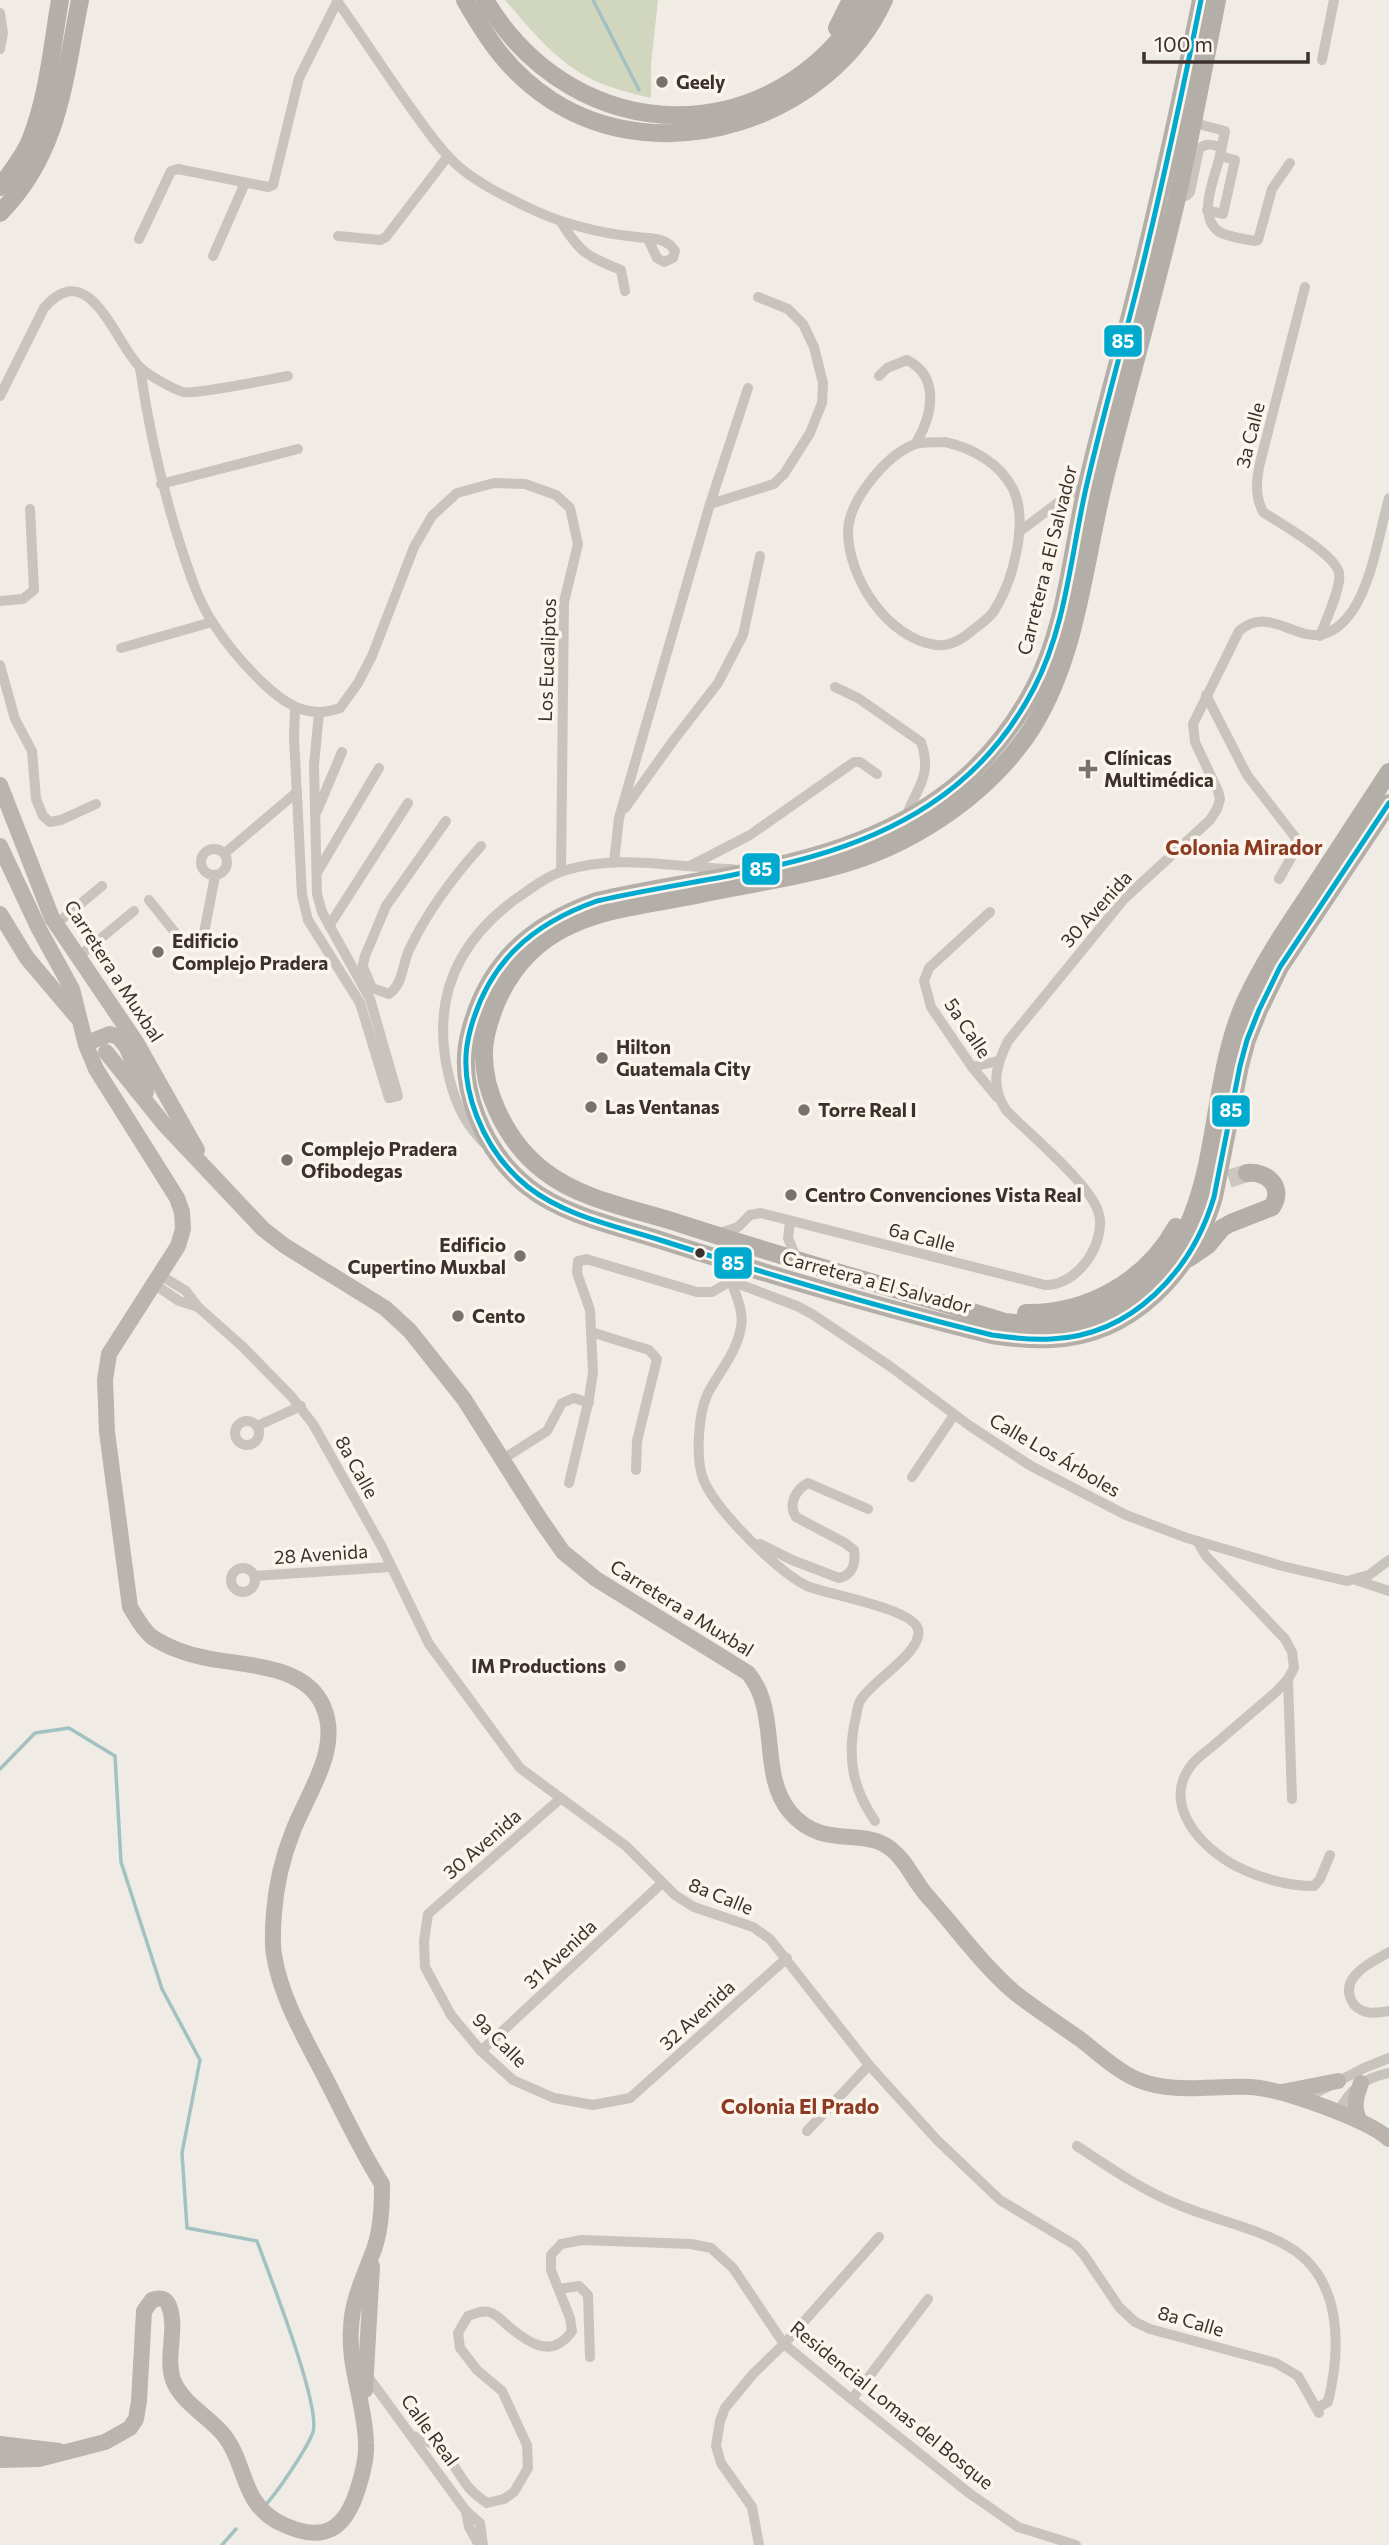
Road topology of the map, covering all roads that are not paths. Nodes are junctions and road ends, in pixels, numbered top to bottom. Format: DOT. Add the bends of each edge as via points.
graph roads {
  1 [pos="60,0"];
  2 [pos="80,0"];
  3 [pos="465,0"];
  4 [pos="485,0"];
  5 [pos="851,0"];
  6 [pos="868,0"];
  7 [pos="884,0"];
  8 [pos="1201,0"];
  9 [pos="1217,0"];
  10 [pos="1334,0"];
  11 [pos="338,1"];
  12 [pos="0,13"];
  13 [pos="0,49"];
  14 [pos="820,59"];
  15 [pos="1322,60"];
  16 [pos="1192,119"];
  17 [pos="1195,145"];
  18 [pos="1221,152"];
  19 [pos="448,156"];
  20 [pos="1290,163"];
  21 [pos="245,183"];
  22 [pos="0,187"];
  23 [pos="0,212"];
  24 [pos="561,222"];
  25 [pos="338,236"];
  26 [pos="139,239"];
  27 [pos="648,239"];
  28 [pos="213,256"];
  29 [pos="1305,287"];
  30 [pos="625,291"];
  31 [pos="758,297"];
  32 [pos="140,368"];
  33 [pos="288,376"];
  34 [pos="879,376"];
  35 [pos="748,388"];
  36 [pos="0,396"];
  37 [pos="916,443"];
  38 [pos="298,450"];
  39 [pos="161,484"];
  40 [pos="1086,487"];
  41 [pos="1389,498"];
  42 [pos="710,504"];
  43 [pos="30,509"];
  44 [pos="1019,532"];
  45 [pos="760,556"];
  46 [pos="0,601"];
  47 [pos="212,622"];
  48 [pos="1320,636"];
  49 [pos="121,648"];
  50 [pos="0,665"];
  51 [pos="835,687"];
  52 [pos="1206,695"];
  53 [pos="295,709"];
  54 [pos="319,713"];
  55 [pos="342,752"];
  56 [pos="379,768"];
  57 [pos="1389,772"];
  58 [pos="877,774"];
  59 [pos="0,785"];
  60 [pos="297,792"];
  61 [pos="923,800"];
  62 [pos="0,802"];
  63 [pos="408,803"];
  64 [pos="1389,803"];
  65 [pos="96,804"];
  66 [pos="316,814"];
  67 [pos="619,818"];
  68 [pos="446,821"];
  69 [pos="0,846"];
  70 [pos="481,846"];
  71 [pos="225,853"];
  72 [pos="614,862"];
  73 [pos="0,864"];
  74 [pos="687,868"];
  75 [pos="756,870"];
  76 [pos="561,872"];
  77 [pos="317,873"];
  78 [pos="215,876"];
  79 [pos="1279,879"];
  80 [pos="103,886"];
  81 [pos="149,900"];
  82 [pos="134,911"];
  83 [pos="990,912"];
  84 [pos="0,914"];
  85 [pos="54,921"];
  86 [pos="329,926"];
  87 [pos="338,944"];
  88 [pos="327,950"];
  89 [pos="78,957"];
  90 [pos="48,961"];
  91 [pos="361,973"];
  92 [pos="78,1018"];
  93 [pos="89,1043"];
  94 [pos="110,1057"];
  95 [pos="998,1061"];
  96 [pos="972,1067"];
  97 [pos="999,1099"];
  98 [pos="155,1113"];
  99 [pos="208,1171"];
  100 [pos="1247,1174"];
  101 [pos="516,1175"];
  102 [pos="1188,1209"];
  103 [pos="790,1222"];
  104 [pos="713,1234"];
  105 [pos="797,1260"];
  106 [pos="1184,1262"];
  107 [pos="733,1273"];
  108 [pos="157,1279"];
  109 [pos="930,1299"];
  110 [pos="591,1332"];
  111 [pos="589,1403"];
  112 [pos="301,1406"];
  113 [pos="954,1415"];
  114 [pos="257,1426"];
  115 [pos="503,1459"];
  116 [pos="636,1470"];
  117 [pos="912,1477"];
  118 [pos="569,1483"];
  119 [pos="868,1509"];
  120 [pos="1197,1541"];
  121 [pos="753,1542"];
  122 [pos="1389,1560"];
  123 [pos="390,1566"];
  124 [pos="254,1576"];
  125 [pos="1356,1580"];
  126 [pos="1389,1591"];
  127 [pos="1288,1679"];
  128 [pos="559,1799"];
  129 [pos="1292,1799"];
  130 [pos="875,1821"];
  131 [pos="1330,1855"];
  132 [pos="662,1883"];
  133 [pos="428,1914"];
  134 [pos="1389,1952"];
  135 [pos="787,1958"];
  136 [pos="1389,2011"];
  137 [pos="481,2051"];
  138 [pos="1389,2058"];
  139 [pos="869,2065"];
  140 [pos="1389,2073"];
  141 [pos="1338,2081"];
  142 [pos="1361,2083"];
  143 [pos="1280,2092"];
  144 [pos="630,2098"];
  145 [pos="1302,2100"];
  146 [pos="1338,2113"];
  147 [pos="1359,2120"];
  148 [pos="807,2131"];
  149 [pos="1389,2139"];
  150 [pos="1077,2146"];
  151 [pos="879,2237"];
  152 [pos="559,2289"];
  153 [pos="928,2298"];
  154 [pos="784,2344"];
  155 [pos="356,2346"];
  156 [pos="590,2357"];
  157 [pos="365,2372"];
  158 [pos="852,2399"];
  159 [pos="361,2405"];
  160 [pos="414,2435"];
  161 [pos="0,2444"];
  162 [pos="61,2451"];
  163 [pos="0,2460"];
  164 [pos="481,2545"];
  165 [pos="759,2545"];
  166 [pos="1076,2545"];
  1 -- 22 [label="highway" via="35,126 18,163"];
  2 -- 23 [label="highway" via="50,136 41,159"];
  3 -- 7 [label="highway" via="490,44 553,102 616,128 666,133 747,120 805,92 859,43"];
  4 -- 14 [label="highway" via="520,49 546,72 585,96 648,114 704,113 737,106 773,92"];
  5 -- 14 [label="highway"];
  6 -- 14 [label="highway"];
  8 -- 40 [label="highway, Carretera a El Salvador" via="1152,227"];
  9 -- 16 [label="highway, Carretera a El Salvador"];
  10 -- 15 [label="street"];
  11 -- 19 [label="street"];
  11 -- 21 [label="street" via="299,78 273,185"];
  12 -- 13 [label="street"];
  16 -- 17 [label="highway, Carretera a El Salvador"];
  16 -- 18 [label="street" via="1225,131"];
  17 -- 18 [label="street" via="1208,144"];
  17 -- 104 [label="highway, Carretera a El Salvador" via="1177,195 1067,646 1044,707 1025,738 968,797 902,840 835,867 615,910 570,925 530,951 498,995 486,1035 485,1069 498,1111 529,1157 584,1193"];
  18 -- 20 [label="street" via="1207,210 1211,224 1219,232 1255,241 1272,189"];
  19 -- 24 [label="street" via="488,186"];
  19 -- 25 [label="street" via="386,237"];
  21 -- 26 [label="street" via="171,171"];
  21 -- 28 [label="street"];
  24 -- 27 [label="street" via="598,233"];
  24 -- 30 [label="street" via="588,257 621,270"];
  29 -- 48 [label="street, 3a Calle" via="1256,491 1264,512 1331,559 1339,574"];
  31 -- 42 [label="street" via="788,309 803,324 823,383 822,403 810,433 774,484"];
  32 -- 33 [label="street" via="189,393"];
  32 -- 36 [label="street" via="92,300 80,293 64,293 44,308"];
  32 -- 39 [label="street"];
  34 -- 37 [label="street" via="907,360 921,367 928,381 930,411"];
  35 -- 42 [label="street"];
  37 -- 44 [label="street" via="945,442 984,457 1012,487"];
  37 -- 44 [label="street" via="876,473 860,495 848,529 862,583 895,626 939,645 965,637 993,613 1013,566"];
  38 -- 39 [label="street"];
  39 -- 47 [label="street" via="193,584"];
  40 -- 44 [label="street"];
  40 -- 61 [label="highway, Carretera a El Salvador" via="1059,618 1036,685 1010,729 981,764"];
  41 -- 48 [label="street" via="1372,566 1353,610"];
  42 -- 67 [label="street"];
  43 -- 46 [label="street" via="34,590 23,598"];
  45 -- 67 [label="street" via="743,635 718,683"];
  47 -- 49 [label="street"];
  47 -- 53 [label="street" via="252,673"];
  48 -- 52 [label="street, 30 Avenida" via="1269,622 1248,623 1239,631"];
  50 -- 65 [label="street" via="15,719 32,751 36,799 44,816 50,822 61,820"];
  51 -- 61 [label="street" via="921,742 925,754"];
  52 -- 79 [label="street" via="1247,775 1295,837 1297,847"];
  52 -- 95 [label="street, 30 Avenida" via="1193,724 1194,735 1219,791 1217,810 1124,899 1008,1041"];
  53 -- 54 [label="street"];
  53 -- 60 [label="street"];
  54 -- 66 [label="street"];
  54 -- 76 [label="street, Los Eucaliptos" via="340,708 358,683 414,547 432,516 457,493 525,479 556,495 570,508 578,544 564,602"];
  55 -- 66 [label="street"];
  56 -- 77 [label="street"];
  57 -- 109 [label="highway, Carretera a El Salvador" via="1282,935 1246,1001 1222,1075 1197,1208 1166,1264 1120,1303 1076,1321 1052,1325 1004,1322"];
  58 -- 74 [label="street" via="854,762 750,835"];
  59 -- 85 [label="main road, Carretera a Muxbal"];
  60 -- 71 [label="street"];
  60 -- 88 [label="street" via="302,895 309,919"];
  61 -- 75 [label="highway, Carretera a El Salvador" via="904,820 874,836"];
  62 -- 85 [label="main road" via="33,893"];
  63 -- 86 [label="street"];
  64 -- 106 [label="highway, Carretera a El Salvador" via="1280,967 1259,1010 1240,1066 1211,1208"];
  66 -- 77 [label="street"];
  67 -- 72 [label="street"];
  68 -- 91 [label="street" via="386,906"];
  69 -- 92 [label="main road" via="72,989"];
  70 -- 91 [label="street" via="450,881 409,951 396,989 389,994 372,988"];
  71 -- 78 [label="street" via="227,868"];
  71 -- 78 [label="street" via="212,849 202,856 203,870"];
  72 -- 74 [label="street"];
  72 -- 76 [label="street"];
  73 -- 90 [label="main road"];
  74 -- 75 [label="street"];
  75 -- 101 [label="highway, Carretera a El Salvador" via="638,891 578,908 538,929 502,963 478,1002 466,1063 468,1088 481,1124"];
  76 -- 101 [label="street" via="544,879 481,929 451,980 444,1008 442,1043 461,1114"];
  77 -- 86 [label="street" via="317,894"];
  78 -- 81 [label="street" via="199,939 185,941 177,935"];
  80 -- 85 [label="street"];
  82 -- 89 [label="street"];
  83 -- 96 [label="street, 5a Calle" via="929,968 924,981 931,1007"];
  84 -- 92 [label="main road" via="27,958"];
  85 -- 89 [label="main road, Carretera a Muxbal"];
  86 -- 87 [label="street"];
  87 -- 88 [label="street"];
  87 -- 91 [label="street"];
  88 -- 91 [label="street" via="360,1003 389,1098 398,1096"];
  89 -- 99 [label="main road, Carretera a Muxbal" via="136,1042"];
  92 -- 93 [label="main road"];
  93 -- 98 [label="main road, bridge" via="110,1034 118,1037"];
  93 -- 108 [label="main road" via="100,1076 173,1190 182,1212 178,1246"];
  94 -- 98 [label="main road, Carretera a Muxbal"];
  95 -- 96 [label="street"];
  95 -- 97 [label="street"];
  96 -- 97 [label="street, 5a Calle"];
  97 -- 103 [label="street, 6a Calle" via="1086,1189 1099,1212 1099,1233 1092,1253 1062,1282 1045,1285"];
  98 -- 99 [label="main road, Carretera a Muxbal"];
  99 -- 115 [label="main road, Carretera a Muxbal" via="263,1229 385,1308 410,1331 464,1399"];
  100 -- 106 [label="highway" via="1261,1174 1273,1182 1277,1194 1272,1208 1222,1228"];
  101 -- 107 [label="highway, Carretera a El Salvador" via="528,1187 576,1213"];
  102 -- 109 [label="highway" via="1151,1262 1090,1303 1043,1313 1016,1313"];
  103 -- 104 [label="street, 6a Calle" via="755,1213 738,1227"];
  103 -- 105 [label="street" via="788,1238"];
  104 -- 105 [label="highway, Carretera a El Salvador"];
  105 -- 109 [label="highway, Carretera a El Salvador"];
  106 -- 107 [label="highway, Carretera a El Salvador" via="1169,1282 1133,1312 1111,1324 1054,1339 992,1335"];
  107 -- 110 [label="street" via="712,1292 697,1292 580,1260 577,1273 590,1310"];
  107 -- 113 [label="street, Calle Los Árboles" via="812,1314"];
  107 -- 121 [label="street" via="741,1327 732,1353 707,1395 699,1427 699,1454 703,1480 718,1505"];
  108 -- 112 [label="street, 8a Calle" via="186,1291"];
  108 -- 155 [label="main road" via="108,1354 105,1380 107,1432 130,1607 153,1637 205,1658 285,1674 307,1686 324,1707 328,1750 292,1832 281,1873 274,1954 295,2018 382,2184"];
  110 -- 111 [label="street"];
  110 -- 116 [label="street" via="649,1350 657,1359 637,1441"];
  111 -- 115 [label="street" via="574,1398 562,1403 547,1431"];
  111 -- 118 [label="street"];
  112 -- 114 [label="street"];
  112 -- 123 [label="street, 8a Calle"];
  113 -- 117 [label="street"];
  113 -- 120 [label="street, Calle Los Árboles" via="1031,1466 1095,1500"];
  115 -- 143 [label="main road, Carretera a Muxbal" via="564,1552 582,1568 748,1673 765,1705 779,1793 790,1812 807,1826 835,1838 881,1842 892,1849 922,1891 1018,1996 1133,2078 1167,2088 1254,2087"];
  119 -- 121 [label="street" via="808,1483 792,1502 796,1517 854,1550 852,1570 846,1577"];
  120 -- 125 [label="street, Calle Los Árboles" via="1282,1566"];
  120 -- 127 [label="street" via="1223,1576 1284,1639 1294,1668"];
  121 -- 130 [label="street" via="805,1585 881,1607 915,1622 919,1631 909,1653 860,1702 854,1725 850,1761 854,1782"];
  122 -- 125 [label="street"];
  123 -- 124 [label="street, 28 Avenida"];
  123 -- 128 [label="street, 8a Calle" via="429,1644 520,1768"];
  125 -- 126 [label="street, Calle Los Árboles"];
  127 -- 129 [label="street"];
  127 -- 131 [label="street" via="1190,1766 1181,1786 1182,1812 1192,1828 1227,1859 1272,1880 1314,1886"];
  128 -- 132 [label="street, 8a Calle" via="626,1846"];
  128 -- 133 [label="street, 30 Avenida"];
  132 -- 135 [label="street, 8a Calle" via="694,1907 753,1927"];
  132 -- 137 [label="street, 31 Avenida"];
  133 -- 137 [label="street, 9a Calle" via="425,1967 451,2015"];
  134 -- 136 [label="street" via="1366,1966 1349,1987 1358,2009"];
  135 -- 139 [label="street, 8a Calle"];
  135 -- 144 [label="street, 32 Avenida"];
  137 -- 144 [label="street, 9a Calle" via="513,2080 554,2098 593,2105"];
  138 -- 141 [label="street"];
  139 -- 148 [label="street"];
  139 -- 150 [label="street, 8a Calle" via="989,2191 1075,2245 1119,2308 1135,2322 1276,2363 1298,2376 1317,2411 1328,2402 1336,2349 1331,2299 1312,2267 1291,2248 1178,2205 1124,2178"];
  140 -- 142 [label="street"];
  141 -- 143 [label="main road"];
  141 -- 145 [label="street"];
  142 -- 146 [label="street"];
  142 -- 147 [label="main road" via="1354,2109"];
  143 -- 145 [label="main road, Carretera a Muxbal"];
  145 -- 146 [label="main road, Carretera a Muxbal"];
  146 -- 147 [label="main road, Carretera a Muxbal"];
  147 -- 149 [label="main road, Carretera a Muxbal"];
  151 -- 154 [label="street"];
  152 -- 154 [label="street, Residencial Lomas del Bosque" via="551,2255 561,2244 596,2240 711,2248 733,2268"];
  152 -- 156 [label="street" via="579,2287 588,2295"];
  152 -- 160 [label="street, Residencial Lomas del Bosque" via="572,2331 564,2342 547,2348 532,2343 492,2312 481,2311 467,2316 458,2333 460,2348 502,2391 527,2445 528,2468 514,2492 487,2502 463,2484 446,2454"];
  153 -- 158 [label="street"];
  154 -- 158 [label="street, Residencial Lomas del Bosque"];
  154 -- 165 [label="street" via="725,2408 716,2446 721,2463 752,2507"];
  155 -- 157 [label="main road"];
  155 -- 159 [label="main road" via="355,2384"];
  157 -- 159 [label="main road"];
  157 -- 160 [label="street, Calle Real"];
  158 -- 166 [label="street, Residencial Lomas del Bosque" via="1018,2527"];
  159 -- 162 [label="main road" via="367,2446 363,2473 341,2524 320,2535 279,2522 251,2496 225,2437 174,2381 171,2314 167,2302 157,2298 144,2311 136,2419 115,2438"];
  160 -- 164 [label="street, Calle Real" via="466,2511 469,2527"];
  161 -- 162 [label="main road"];
  162 -- 163 [label="main road" via="39,2459"];
}
